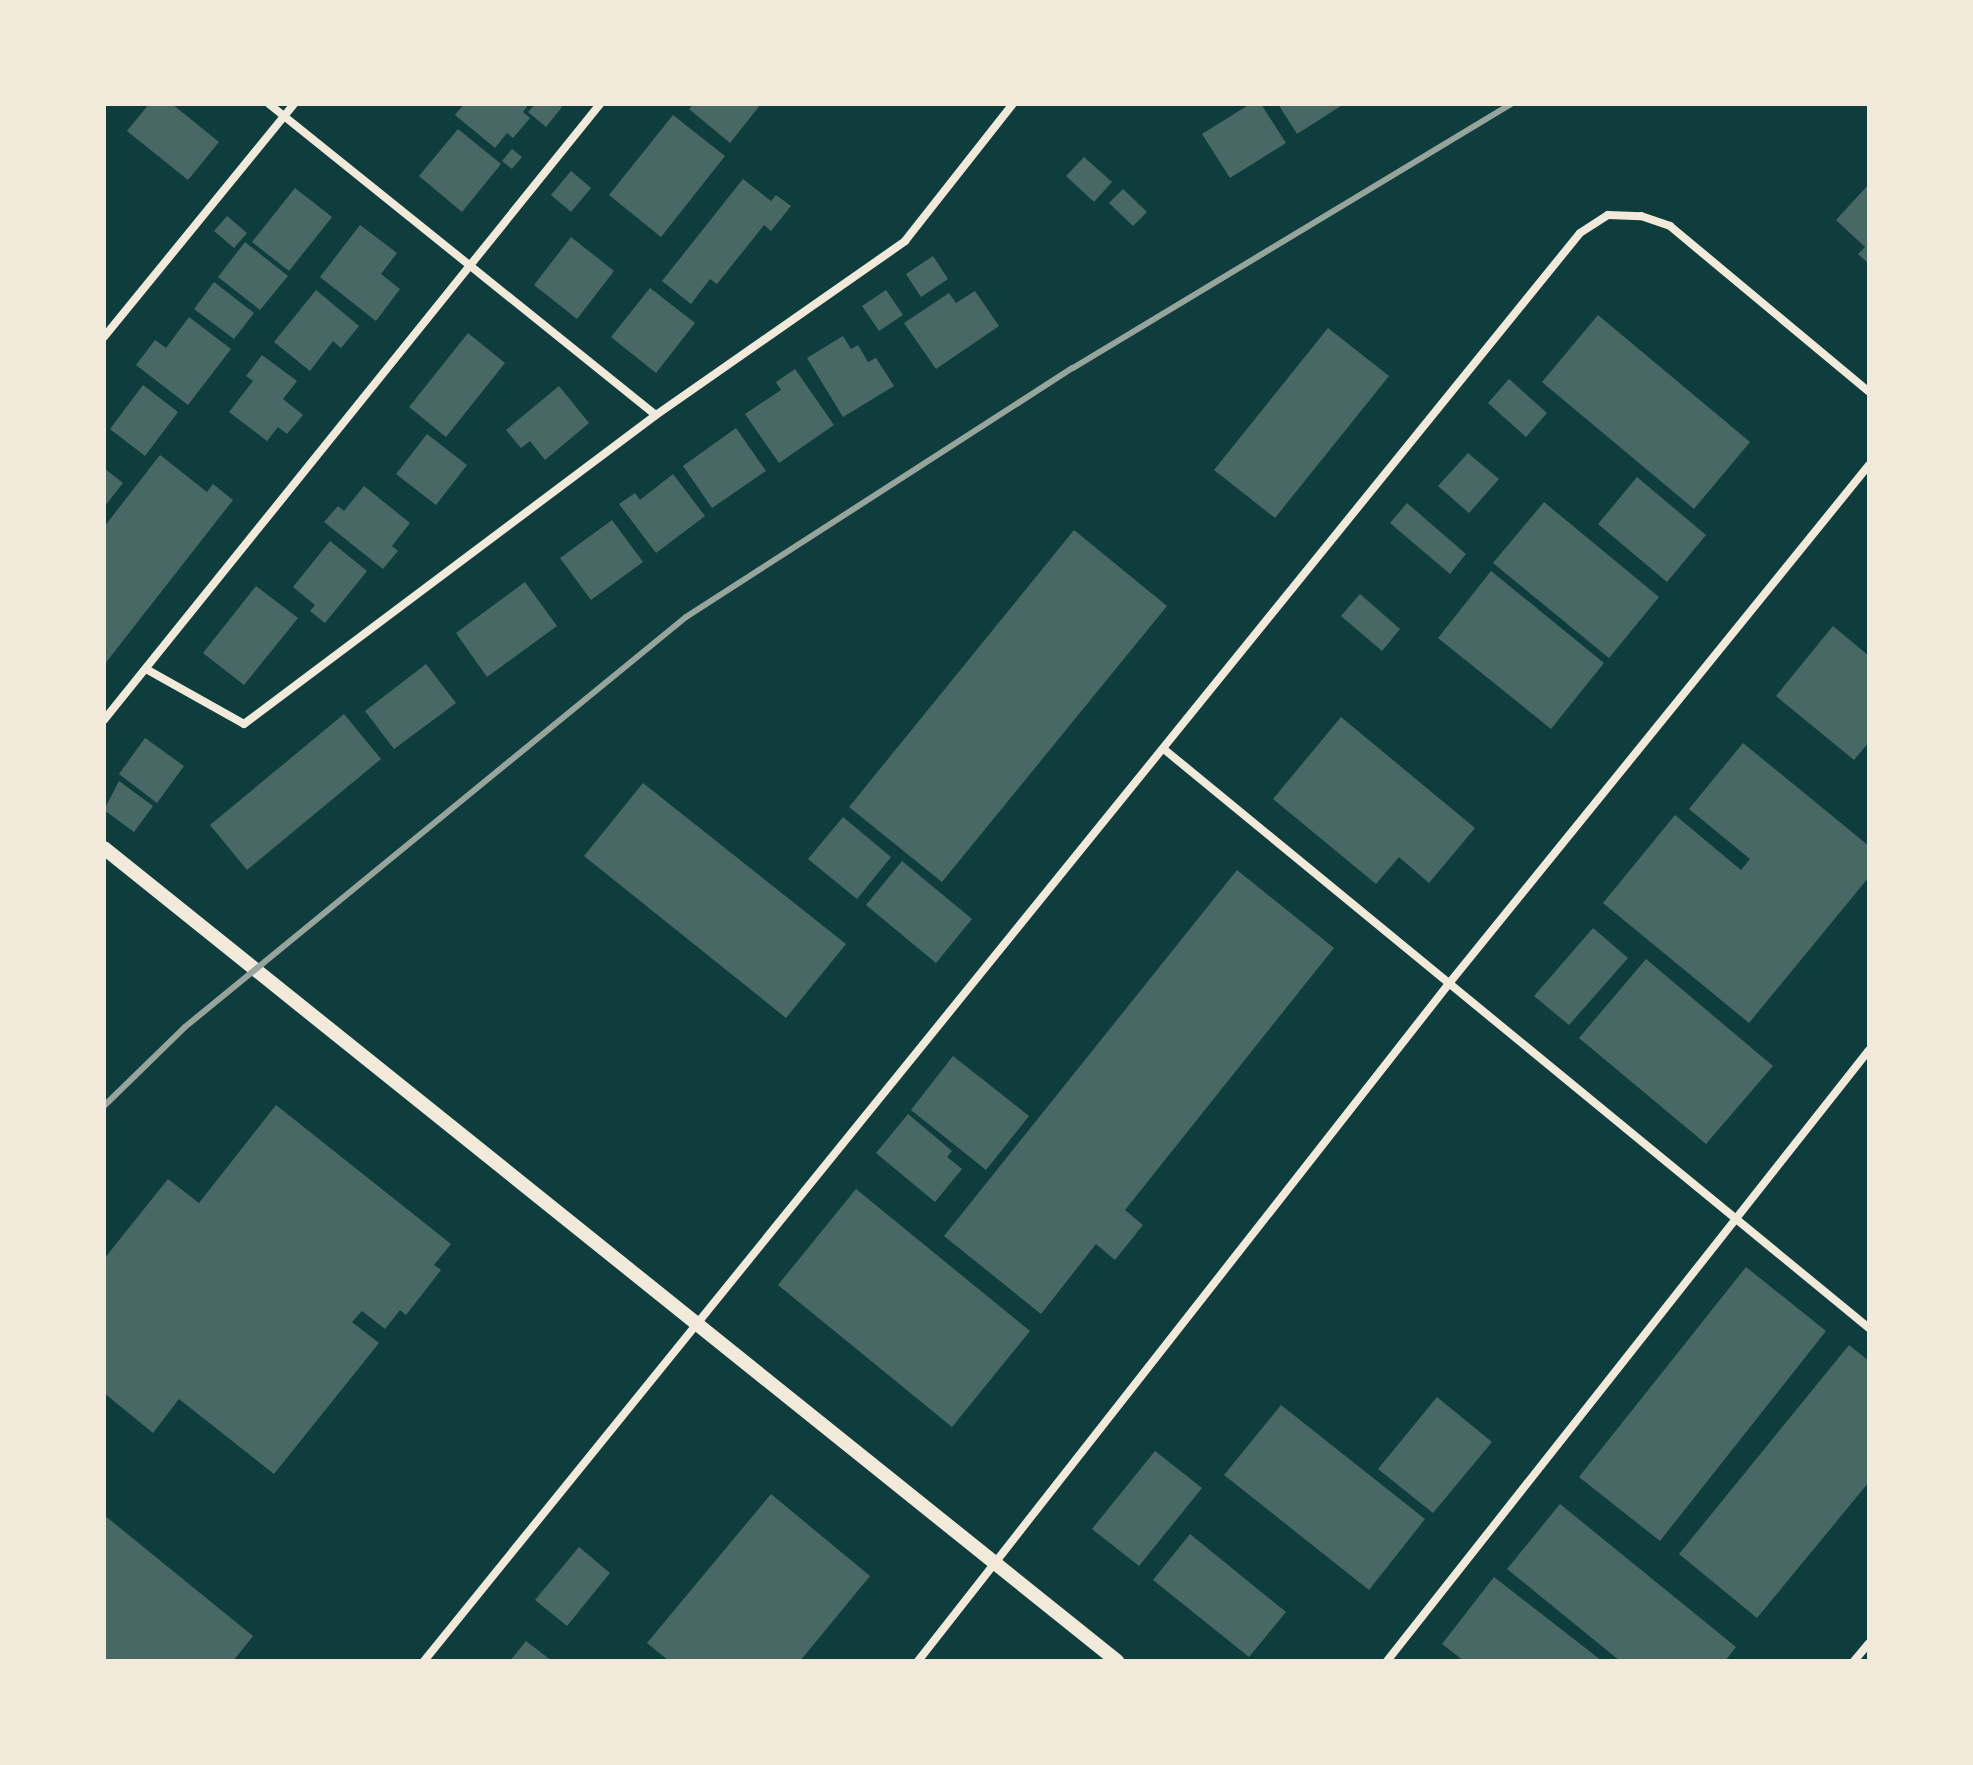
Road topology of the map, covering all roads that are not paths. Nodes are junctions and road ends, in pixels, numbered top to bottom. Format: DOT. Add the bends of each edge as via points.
graph roads {
  1 [pos="269,104"];
  2 [pos="294,104"];
  3 [pos="600,104"];
  4 [pos="1013,104"];
  5 [pos="284,116"];
  6 [pos="469,263"];
  7 [pos="104,337"];
  8 [pos="1869,392"];
  9 [pos="656,415"];
  10 [pos="1869,465"];
  11 [pos="146,669"];
  12 [pos="104,720"];
  13 [pos="1165,750"];
  14 [pos="104,848"];
  15 [pos="1451,981"];
  16 [pos="1869,1050"];
  17 [pos="1733,1218"];
  18 [pos="694,1323"];
  19 [pos="1869,1328"];
  20 [pos="998,1565"];
  21 [pos="1869,1643"];
  22 [pos="424,1661"];
  23 [pos="918,1661"];
  24 [pos="1117,1661"];
  25 [pos="1387,1661"];
  26 [pos="1854,1661"];
  1 -- 5 [label="street"];
  2 -- 5 [label="street"];
  3 -- 6 [label="street"];
  4 -- 9 [label="street" via="905,241"];
  5 -- 6 [label="street"];
  5 -- 7 [label="street"];
  6 -- 9 [label="street"];
  6 -- 11 [label="street"];
  8 -- 13 [label="street" via="1670,226 1641,216 1608,215 1580,233"];
  9 -- 11 [label="street" via="244,724"];
  10 -- 15 [label="street"];
  11 -- 12 [label="street"];
  13 -- 15 [label="street"];
  13 -- 18 [label="street"];
  14 -- 18 [label="street"];
  15 -- 17 [label="street"];
  15 -- 20 [label="street"];
  16 -- 17 [label="street"];
  17 -- 19 [label="street"];
  17 -- 25 [label="street"];
  18 -- 20 [label="street"];
  18 -- 22 [label="street"];
  20 -- 23 [label="street"];
  20 -- 24 [label="street"];
  21 -- 26 [label="street"];
}
